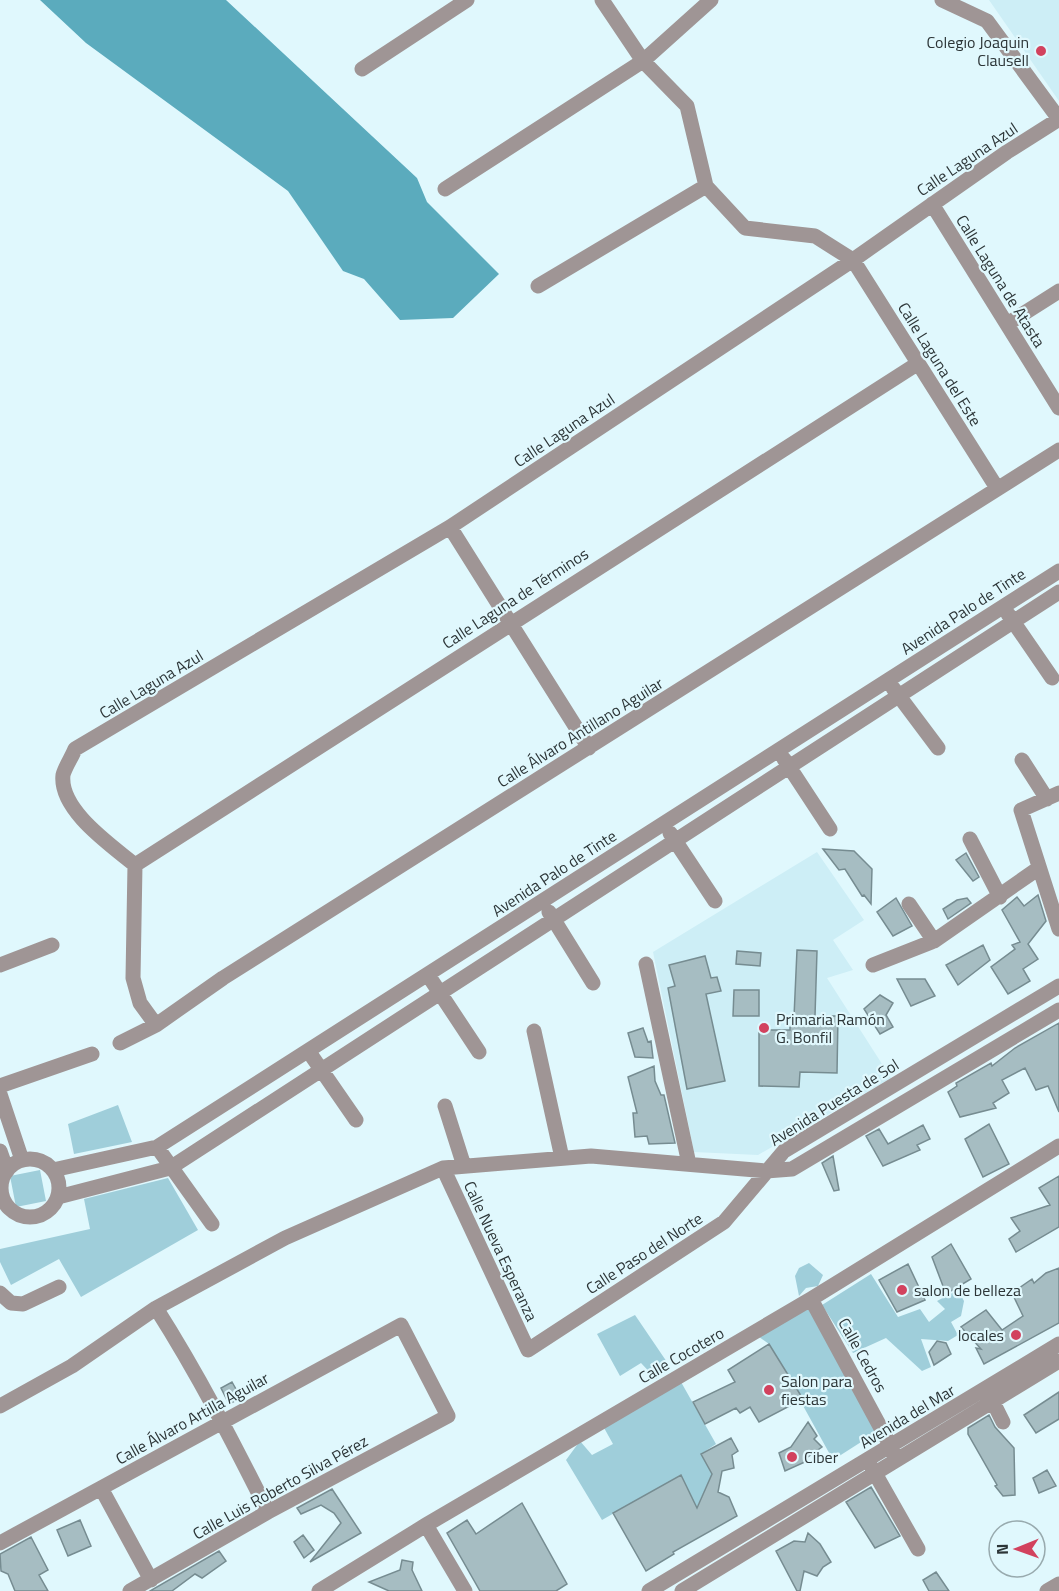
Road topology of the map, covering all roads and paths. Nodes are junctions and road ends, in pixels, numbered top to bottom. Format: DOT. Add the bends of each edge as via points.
graph roads {
  1 [pos="467,0"];
  2 [pos="602,0"];
  3 [pos="711,0"];
  4 [pos="942,0"];
  5 [pos="643,60"];
  6 [pos="362,69"];
  7 [pos="1059,119"];
  8 [pos="706,186"];
  9 [pos="445,189"];
  10 [pos="932,204"];
  11 [pos="853,260"];
  12 [pos="538,286"];
  13 [pos="1059,291"];
  14 [pos="1007,324"];
  15 [pos="917,364"];
  16 [pos="1059,408"];
  17 [pos="1059,450"];
  18 [pos="997,488"];
  19 [pos="450,527"];
  20 [pos="1059,571"];
  21 [pos="1059,592"];
  22 [pos="1004,606"];
  23 [pos="1014,622"];
  24 [pos="509,623"];
  25 [pos="1052,678"];
  26 [pos="888,680"];
  27 [pos="899,696"];
  28 [pos="589,748"];
  29 [pos="938,748"];
  30 [pos="778,751"];
  31 [pos="1022,760"];
  32 [pos="789,767"];
  33 [pos="1053,796"];
  34 [pos="664,824"];
  35 [pos="830,829"];
  36 [pos="970,839"];
  37 [pos="675,841"];
  38 [pos="135,865"];
  39 [pos="1039,868"];
  40 [pos="1000,897"];
  41 [pos="715,901"];
  42 [pos="542,902"];
  43 [pos="909,904"];
  44 [pos="555,920"];
  45 [pos="1059,929"];
  46 [pos="934,941"];
  47 [pos="52,945"];
  48 [pos="646,964"];
  49 [pos="0,965"];
  50 [pos="873,966"];
  51 [pos="428,975"];
  52 [pos="593,983"];
  53 [pos="1052,990"];
  54 [pos="440,994"];
  55 [pos="1057,1011"];
  56 [pos="156,1025"];
  57 [pos="534,1031"];
  58 [pos="120,1043"];
  59 [pos="957,1047"];
  60 [pos="309,1052"];
  61 [pos="479,1052"];
  62 [pos="92,1054"];
  63 [pos="968,1064"];
  64 [pos="322,1070"];
  65 [pos="0,1086"];
  66 [pos="0,1094"];
  67 [pos="445,1106"];
  68 [pos="855,1109"];
  69 [pos="356,1120"];
  70 [pos="865,1126"];
  71 [pos="1059,1146"];
  72 [pos="157,1147"];
  73 [pos="0,1151"];
  74 [pos="562,1158"];
  75 [pos="22,1160"];
  76 [pos="689,1164"];
  77 [pos="464,1166"];
  78 [pos="170,1168"];
  79 [pos="442,1168"];
  80 [pos="53,1170"];
  81 [pos="7,1171"];
  82 [pos="766,1171"];
  83 [pos="1,1190"];
  84 [pos="58,1197"];
  85 [pos="5,1212"];
  86 [pos="212,1224"];
  87 [pos="59,1287"];
  88 [pos="0,1293"];
  89 [pos="811,1299"];
  90 [pos="156,1308"];
  91 [pos="401,1325"];
  92 [pos="1059,1344"];
  93 [pos="528,1350"];
  94 [pos="1059,1361"];
  95 [pos="993,1402"];
  96 [pos="0,1406"];
  97 [pos="222,1421"];
  98 [pos="1003,1422"];
  99 [pos="891,1446"];
  100 [pos="867,1461"];
  101 [pos="899,1461"];
  102 [pos="875,1475"];
  103 [pos="101,1488"];
  104 [pos="267,1512"];
  105 [pos="426,1525"];
  106 [pos="0,1543"];
  107 [pos="918,1549"];
  108 [pos="151,1580"];
  109 [pos="1059,1584"];
  110 [pos="130,1591"];
  111 [pos="319,1591"];
  112 [pos="465,1591"];
  113 [pos="649,1591"];
  114 [pos="682,1591"];
  115 [pos="1047,1591"];
  1 -- 6 [label="street"];
  2 -- 5 [label="street"];
  3 -- 5 [label="street"];
  4 -- 7 [label="street" via="987,21"];
  5 -- 8 [label="street" via="687,106"];
  5 -- 9 [label="street"];
  7 -- 10 [label="street, Calle Laguna Azul"];
  8 -- 11 [label="street" via="745,228 815,236"];
  8 -- 12 [label="street"];
  10 -- 11 [label="street, Calle Laguna Azul"];
  10 -- 14 [label="street, Calle Laguna de Atasta"];
  11 -- 15 [label="street, Calle Laguna del Este"];
  11 -- 19 [label="street, Calle Laguna Azul"];
  13 -- 14 [label="street"];
  14 -- 16 [label="street, Calle Laguna de Atasta"];
  15 -- 18 [label="street, Calle Laguna del Este"];
  15 -- 24 [label="street, Calle Laguna de Términos"];
  17 -- 18 [label="street, Calle Álvaro Antillano Aguilar"];
  18 -- 28 [label="street, Calle Álvaro Antillano Aguilar"];
  19 -- 24 [label="street"];
  19 -- 38 [label="street, Calle Laguna Azul" via="75,749 63,773 64,789 73,807 93,830"];
  20 -- 22 [label="street, Avenida Palo de Tinte"];
  21 -- 23 [label="street"];
  22 -- 23 [label="street"];
  22 -- 26 [label="street, Avenida Palo de Tinte"];
  23 -- 25 [label="street"];
  23 -- 27 [label="street"];
  24 -- 28 [label="street"];
  24 -- 38 [label="street, Calle Laguna de Términos"];
  26 -- 27 [label="street"];
  26 -- 30 [label="street, Avenida Palo de Tinte"];
  27 -- 29 [label="street"];
  27 -- 32 [label="street"];
  28 -- 56 [label="street, Calle Álvaro Antillano Aguilar" via="223,978"];
  30 -- 32 [label="street"];
  30 -- 34 [label="street, Avenida Palo de Tinte"];
  31 -- 33 [label="street"];
  32 -- 35 [label="street"];
  32 -- 37 [label="street"];
  33 -- 39 [label="street" via="1021,810"];
  34 -- 37 [label="street"];
  34 -- 42 [label="street, Avenida Palo de Tinte"];
  36 -- 40 [label="street"];
  37 -- 41 [label="street"];
  37 -- 44 [label="street"];
  38 -- 56 [label="street" via="132,978 140,1003"];
  39 -- 40 [label="street"];
  39 -- 45 [label="street"];
  40 -- 46 [label="street"];
  42 -- 44 [label="street"];
  42 -- 51 [label="street, Avenida Palo de Tinte"];
  43 -- 46 [label="street"];
  44 -- 52 [label="street"];
  44 -- 54 [label="street"];
  46 -- 50 [label="street"];
  47 -- 49 [label="street"];
  48 -- 76 [label="street"];
  51 -- 54 [label="street"];
  51 -- 60 [label="street, Avenida Palo de Tinte"];
  53 -- 55 [label="street"];
  53 -- 59 [label="street, Avenida Puesta de Sol"];
  54 -- 61 [label="street"];
  54 -- 64 [label="street"];
  55 -- 63 [label="street, Avenida Puesta de Sol"];
  56 -- 58 [label="street, Calle Álvaro Antillano Aguilar"];
  57 -- 74 [label="street"];
  59 -- 63 [label="street"];
  59 -- 68 [label="street, Avenida Puesta de Sol"];
  60 -- 64 [label="street"];
  60 -- 72 [label="street, Avenida Palo de Tinte"];
  62 -- 65 [label="street"];
  63 -- 70 [label="street, Avenida Puesta de Sol"];
  64 -- 69 [label="street"];
  64 -- 78 [label="street"];
  66 -- 75 [label="street"];
  67 -- 77 [label="street"];
  68 -- 70 [label="street"];
  68 -- 82 [label="street, Avenida Puesta de Sol" via="784,1151"];
  70 -- 82 [label="street, Avenida Puesta de Sol" via="792,1169"];
  71 -- 89 [label="street, Calle Cocotero"];
  72 -- 78 [label="street"];
  72 -- 80 [label="street, Avenida Palo de Tinte"];
  73 -- 81 [label="street"];
  74 -- 76 [label="street" via="591,1156"];
  74 -- 77 [label="street"];
  75 -- 80 [label="street" via="33,1159"];
  75 -- 81 [label="street"];
  76 -- 82 [label="street"];
  77 -- 79 [label="street"];
  78 -- 84 [label="street"];
  78 -- 86 [label="street"];
  79 -- 90 [label="street" via="285,1238"];
  79 -- 93 [label="street, Calle Nueva Esperanza"];
  80 -- 84 [label="street" via="59,1183"];
  81 -- 83 [label="street"];
  82 -- 93 [label="street, Calle Paso del Norte" via="724,1222"];
  83 -- 85 [label="street"];
  84 -- 85 [label="street" via="54,1206 38,1217"];
  87 -- 88 [label="street" via="23,1304 11,1303"];
  89 -- 99 [label="street, Calle Cedros"];
  89 -- 105 [label="street, Calle Cocotero"];
  90 -- 96 [label="street" via="72,1366"];
  90 -- 97 [label="street"];
  91 -- 97 [label="street, Calle Álvaro Artilla Aguilar"];
  91 -- 104 [label="street, Calle Luis Roberto Silva Pérez" via="448,1416"];
  92 -- 99 [label="street, Avenida del Mar"];
  94 -- 95 [label="street, Avenida del Mar"];
  95 -- 98 [label="street"];
  95 -- 101 [label="street, Avenida del Mar"];
  97 -- 103 [label="street, Calle Álvaro Artilla Aguilar"];
  97 -- 104 [label="street"];
  99 -- 100 [label="street, Avenida del Mar"];
  99 -- 101 [label="street, Calle Cedros"];
  100 -- 102 [label="street"];
  100 -- 113 [label="street, Avenida del Mar"];
  101 -- 102 [label="street, Avenida del Mar"];
  102 -- 107 [label="street"];
  102 -- 114 [label="street, Avenida del Mar"];
  103 -- 106 [label="street, Calle Álvaro Artilla Aguilar"];
  103 -- 108 [label="street"];
  104 -- 108 [label="street, Calle Luis Roberto Silva Pérez"];
  105 -- 111 [label="street, Calle Cocotero"];
  105 -- 112 [label="street"];
  108 -- 110 [label="street, Calle Luis Roberto Silva Pérez"];
  109 -- 115 [label="street"];
}
